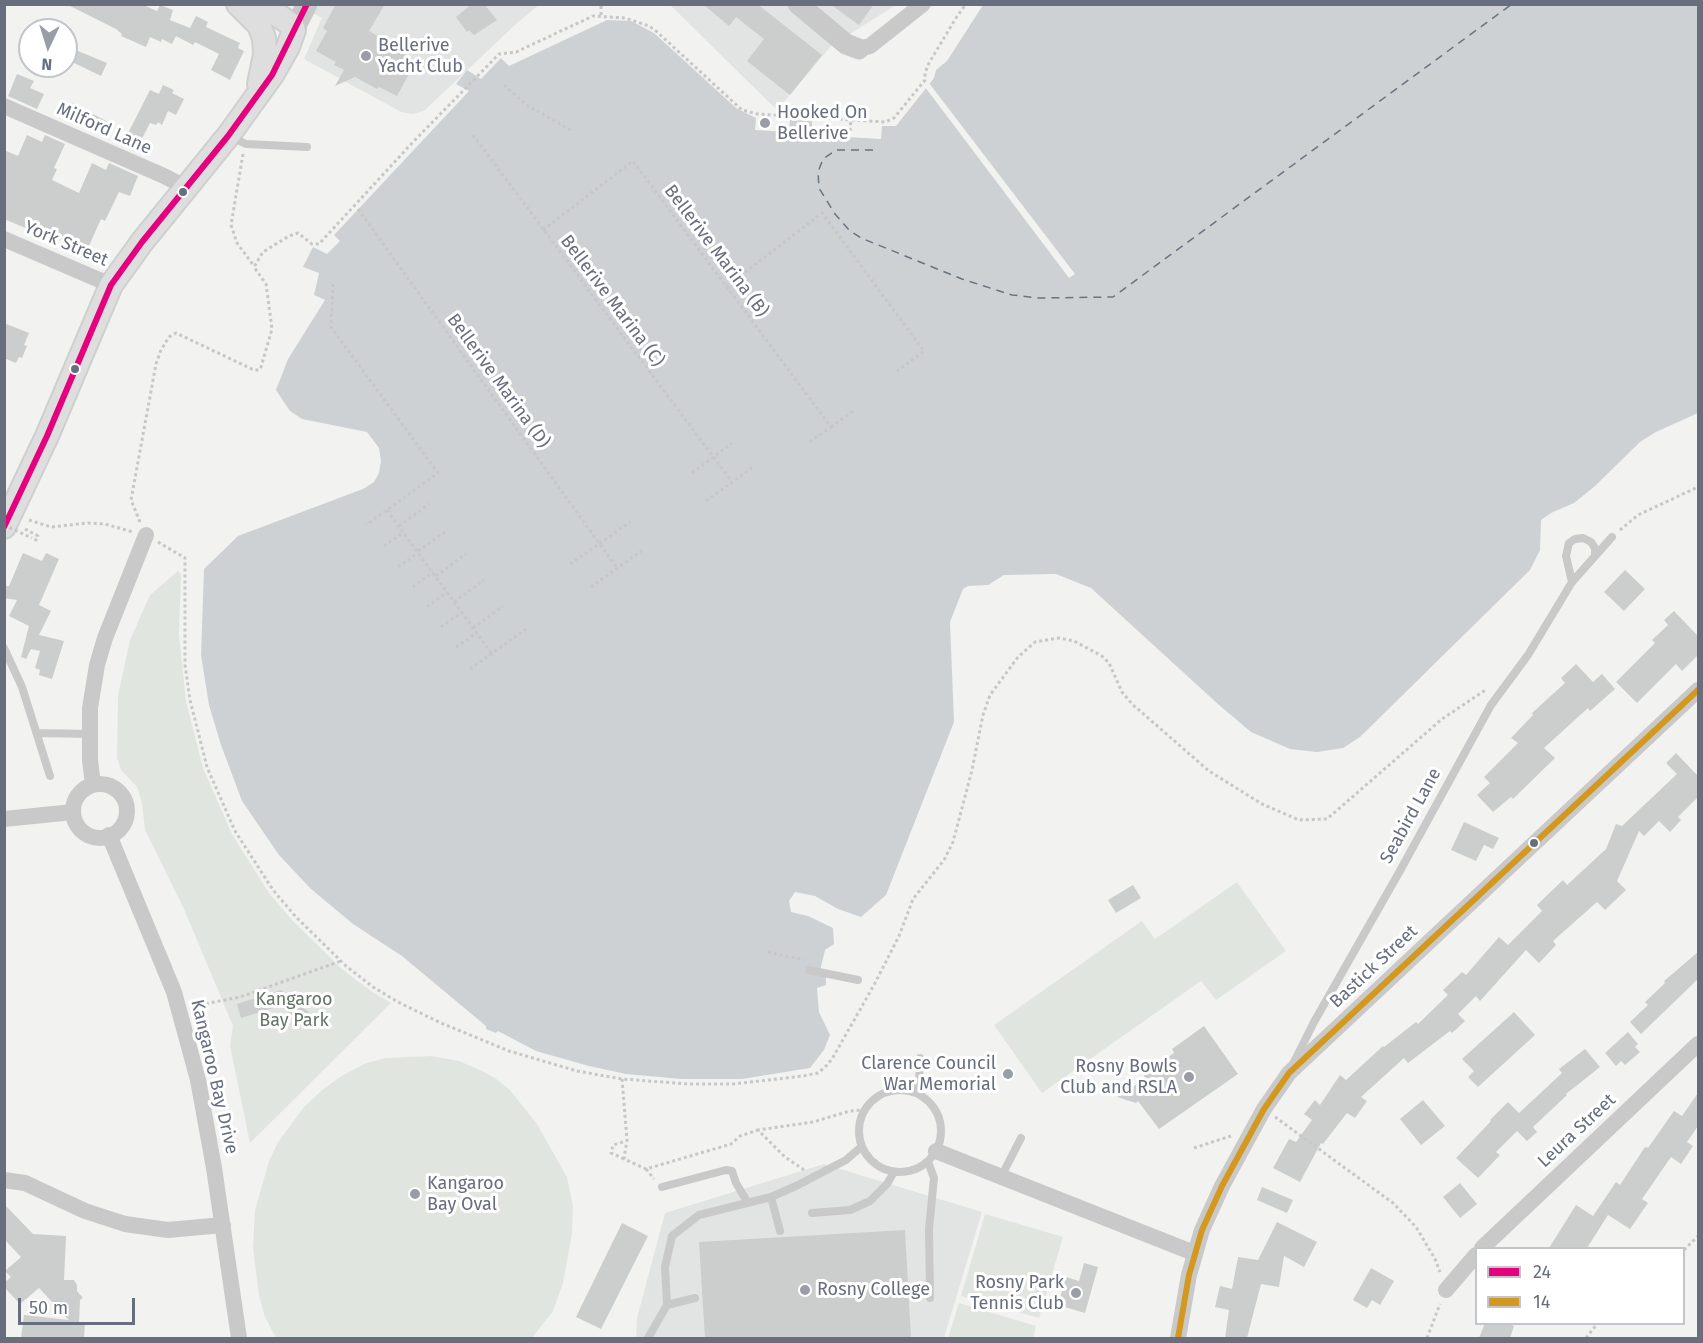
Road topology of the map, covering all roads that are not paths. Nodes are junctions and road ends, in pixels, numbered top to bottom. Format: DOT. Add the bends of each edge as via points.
graph roads {
  1 [pos="238,4"];
  2 [pos="251,4"];
  3 [pos="307,4"];
  4 [pos="798,4"];
  5 [pos="923,4"];
  6 [pos="294,30"];
  7 [pos="859,49"];
  8 [pos="256,97"];
  9 [pos="4,106"];
  10 [pos="237,140"];
  11 [pos="308,147"];
  12 [pos="187,188"];
  13 [pos="4,239"];
  14 [pos="111,285"];
  15 [pos="4,526"];
  16 [pos="146,535"];
  17 [pos="1612,537"];
  18 [pos="1595,556"];
  19 [pos="1572,582"];
  20 [pos="4,648"];
  21 [pos="1698,690"];
  22 [pos="38,734"];
  23 [pos="90,735"];
  24 [pos="50,776"];
  25 [pos="93,785"];
  26 [pos="73,812"];
  27 [pos="4,819"];
  28 [pos="109,835"];
  29 [pos="810,965"];
  30 [pos="858,980"];
  31 [pos="1698,1044"];
  32 [pos="920,1058"];
  33 [pos="1289,1072"];
  34 [pos="916,1093"];
  35 [pos="1021,1138"];
  36 [pos="861,1147"];
  37 [pos="932,1156"];
  38 [pos="894,1172"];
  39 [pos="1002,1175"];
  40 [pos="4,1180"];
  41 [pos="662,1187"];
  42 [pos="771,1197"];
  43 [pos="748,1203"];
  44 [pos="812,1213"];
  45 [pos="223,1225"];
  46 [pos="780,1231"];
  47 [pos="1483,1247"];
  48 [pos="1194,1253"];
  49 [pos="1475,1256"];
  50 [pos="1446,1290"];
  51 [pos="695,1298"];
  52 [pos="930,1298"];
  53 [pos="667,1305"];
  54 [pos="239,1338"];
  55 [pos="648,1338"];
  56 [pos="1178,1338"];
  1 -- 8 [label="main road" via="259,25 264,38 265,58"];
  2 -- 6 [label="main road" via="279,16"];
  3 -- 6 [label="street"];
  4 -- 7 [label="street" via="846,44"];
  5 -- 7 [label="street" via="870,45"];
  6 -- 8 [label="main road" via="282,58"];
  8 -- 10 [label="main road"];
  9 -- 12 [label="street, Milford Lane"];
  10 -- 11 [label="lane"];
  10 -- 12 [label="main road"];
  12 -- 14 [label="main road"];
  13 -- 14 [label="street, York Street"];
  14 -- 15 [label="main road"];
  16 -- 23 [label="street" via="97,665"];
  17 -- 18 [label="lane, Seabird Lane"];
  18 -- 19 [label="lane, Seabird Lane"];
  18 -- 19 [label="lane" via="1591,542 1583,538 1569,543 1566,556"];
  19 -- 33 [label="lane, Seabird Lane" via="1491,705"];
  20 -- 22 [label="lane"];
  21 -- 33 [label="street, Bastick Street"];
  22 -- 23 [label="lane"];
  22 -- 24 [label="lane"];
  23 -- 25 [label="street"];
  25 -- 26 [label="street" via="78,795"];
  25 -- 28 [label="street" via="110,786 126,805 124,822"];
  26 -- 27 [label="street"];
  26 -- 28 [label="street" via="87,834"];
  28 -- 45 [label="street, Kangaroo Bay Drive" via="179,1010 198,1080"];
  29 -- 30 [label="lane"];
  31 -- 47 [label="street, Leura Street"];
  32 -- 34 [label="lane"];
  33 -- 48 [label="street, Bastick Street" via="1222,1186"];
  34 -- 36 [label="lane" via="890,1091 873,1100 864,1110 858,1129"];
  34 -- 37 [label="lane" via="932,1104 938,1115 941,1134"];
  35 -- 39 [label="lane"];
  36 -- 38 [label="lane" via="876,1165"];
  36 -- 42 [label="lane" via="816,1177"];
  37 -- 38 [label="lane" via="912,1171"];
  37 -- 39 [label="street"];
  37 -- 52 [label="lane"];
  38 -- 44 [label="lane" via="870,1201 841,1212"];
  39 -- 48 [label="street"];
  40 -- 45 [label="street" via="25,1183 85,1211 125,1224 168,1230"];
  41 -- 43 [label="lane" via="732,1171"];
  42 -- 43 [label="lane"];
  42 -- 46 [label="lane"];
  43 -- 53 [label="lane" via="699,1215 672,1236 665,1268"];
  45 -- 54 [label="street, Kangaroo Bay Drive"];
  48 -- 56 [label="street, Bastick Street"];
  49 -- 50 [label="street"];
  51 -- 53 [label="lane"];
  53 -- 55 [label="lane"];
}
